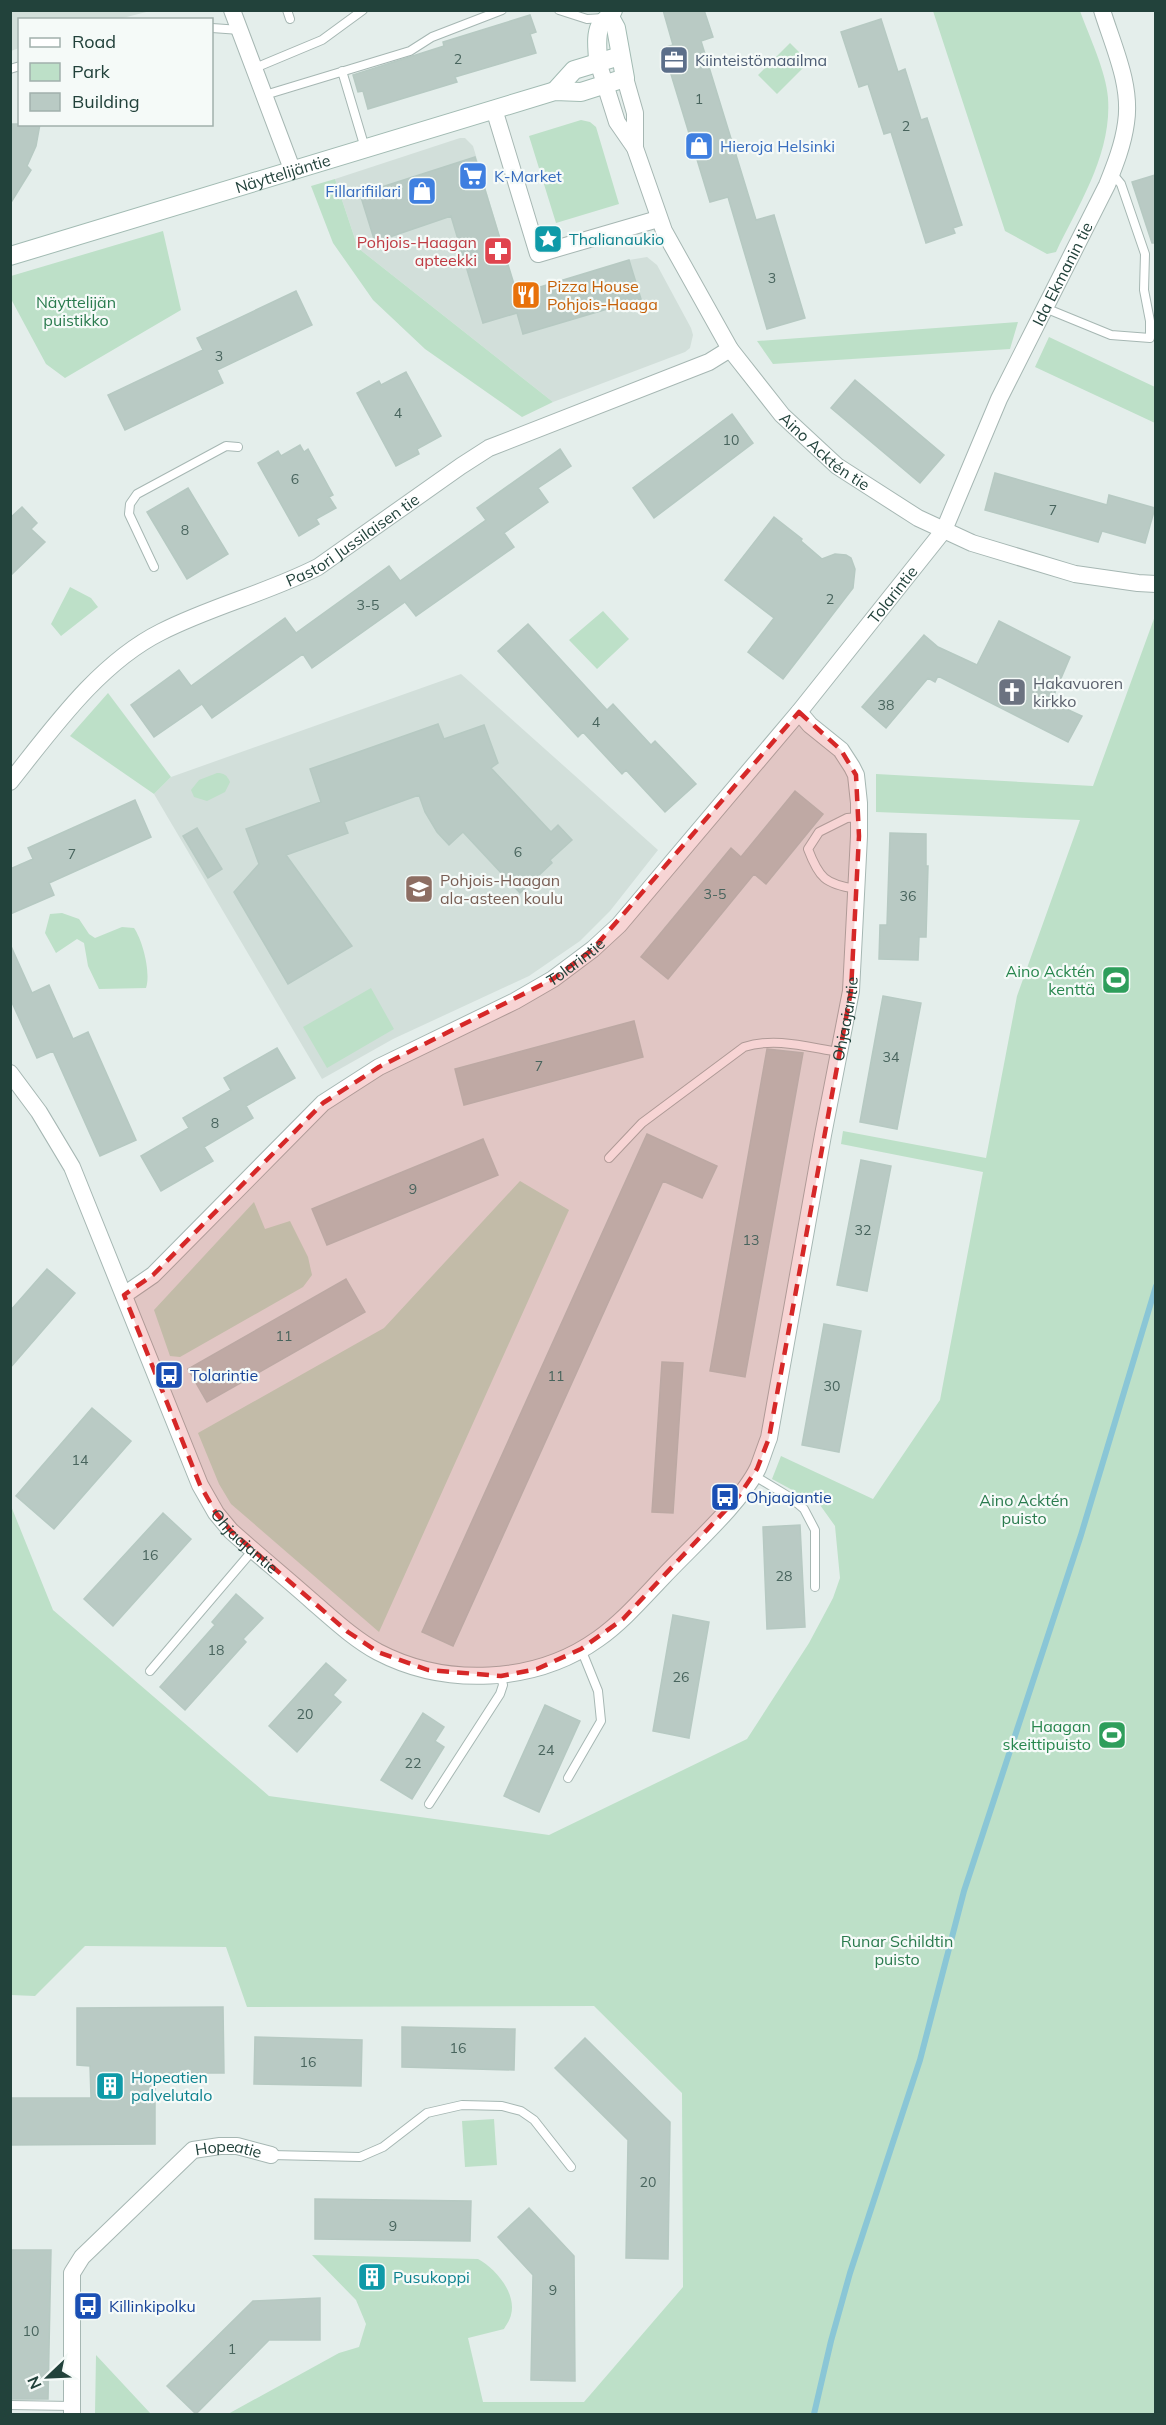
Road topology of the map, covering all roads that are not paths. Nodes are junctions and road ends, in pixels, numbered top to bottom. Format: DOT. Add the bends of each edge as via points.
graph roads {
  1 [pos="232,10"];
  2 [pos="363,10"];
  3 [pos="502,10"];
  4 [pos="559,10"];
  5 [pos="1102,10"];
  6 [pos="611,14"];
  7 [pos="213,28"];
  8 [pos="240,30"];
  9 [pos="620,56"];
  10 [pos="598,62"];
  11 [pos="255,68"];
  12 [pos="342,71"];
  13 [pos="625,78"];
  14 [pos="604,84"];
  15 [pos="555,91"];
  16 [pos="265,95"];
  17 [pos="494,109"];
  18 [pos="365,148"];
  19 [pos="635,148"];
  20 [pos="292,169"];
  21 [pos="1112,173"];
  22 [pos="658,219"];
  23 [pos="10,256"];
  24 [pos="1045,308"];
  25 [pos="730,349"];
  26 [pos="238,447"];
  27 [pos="944,530"];
  28 [pos="154,567"];
  29 [pos="1155,584"];
  30 [pos="799,712"];
  31 [pos="10,782"];
  32 [pos="859,817"];
  33 [pos="856,889"];
  34 [pos="839,1052"];
  35 [pos="10,1073"];
  36 [pos="609,1158"];
  37 [pos="124,1296"];
  38 [pos="753,1475"];
  39 [pos="253,1550"];
  40 [pos="815,1587"];
  41 [pos="581,1649"];
  42 [pos="150,1671"];
  43 [pos="501,1676"];
  44 [pos="568,1778"];
  45 [pos="429,1804"];
  46 [pos="271,2155"];
  47 [pos="571,2168"];
  48 [pos="10,2405"];
  49 [pos="72,2410"];
  1 -- 8 [label="street"];
  2 -- 11 [label="lane" via="322,40"];
  3 -- 12 [label="lane" via="432,37 410,51"];
  4 -- 6 [label="lane" via="587,19"];
  5 -- 21 [label="street, Ida Ekmanin tie" via="1127,102 1120,153"];
  6 -- 9 [label="main road, Aino Acktén tie"];
  6 -- 10 [label="main road, Aino Acktén tie" via="599,30"];
  7 -- 8 [label="lane"];
  8 -- 11 [label="street"];
  9 -- 10 [label="main road, Näyttelijäntie"];
  9 -- 13 [label="main road, Aino Acktén tie"];
  10 -- 14 [label="street, Aino Acktén tie"];
  10 -- 15 [label="main road, Näyttelijäntie" via="574,70"];
  11 -- 16 [label="street"];
  12 -- 16 [label="lane"];
  12 -- 18 [label="lane"];
  13 -- 14 [label="main road, Näyttelijäntie"];
  13 -- 19 [label="street, Aino Acktén tie" via="635,113"];
  14 -- 15 [label="main road, Näyttelijäntie" via="582,92"];
  14 -- 19 [label="street, Aino Acktén tie" via="617,122"];
  15 -- 17 [label="main road, Näyttelijäntie"];
  16 -- 20 [label="street"];
  17 -- 18 [label="main road, Näyttelijäntie"];
  17 -- 22 [label="street" via="538,254"];
  18 -- 20 [label="main road, Näyttelijäntie"];
  19 -- 22 [label="street, Aino Acktén tie"];
  20 -- 23 [label="main road, Näyttelijäntie"];
  21 -- 24 [label="street, Ida Ekmanin tie"];
  21 -- 24 [label="lane" via="1121,184 1144,254 1150,338 1111,335"];
  22 -- 25 [label="street, Aino Acktén tie"];
  24 -- 27 [label="street, Ida Ekmanin tie" via="999,399"];
  25 -- 27 [label="street, Aino Acktén tie" via="782,415 837,466 918,518"];
  25 -- 31 [label="street, Pastori Jussilaisen tie" via="709,362 489,448 318,567 159,633 97,680"];
  26 -- 28 [label="lane" via="226,446 137,494 130,504 129,514"];
  27 -- 29 [label="street, Aino Acktén tie" via="1004,554 1075,574"];
  27 -- 30 [label="street, Tolarintie"];
  30 -- 32 [label="street, Ohjaajantie" via="841,750 852,767"];
  30 -- 37 [label="street, Tolarintie" via="619,925 593,948 553,979 515,1001 379,1066 331,1097 153,1275"];
  32 -- 33 [label="street, Ohjaajantie"];
  32 -- 33 [label="lane" via="847,818 819,832 808,849 816,871 833,885"];
  33 -- 34 [label="street, Ohjaajantie" via="851,991"];
  34 -- 36 [label="lane" via="774,1041 744,1047 642,1123"];
  34 -- 38 [label="street, Ohjaajantie" via="769,1438"];
  35 -- 37 [label="street, Ohjaajantie" via="72,1167"];
  37 -- 39 [label="street, Ohjaajantie" via="200,1485 231,1531"];
  38 -- 40 [label="lane" via="804,1509 815,1530"];
  38 -- 41 [label="street, Ohjaajantie" via="738,1497 623,1619"];
  39 -- 42 [label="lane"];
  39 -- 43 [label="street, Ohjaajantie" via="348,1632 378,1652 428,1670"];
  41 -- 43 [label="street, Ohjaajantie" via="537,1669"];
  41 -- 44 [label="lane" via="598,1691 601,1721"];
  43 -- 45 [label="lane" via="500,1694"];
  46 -- 47 [label="lane, Hopeatie" via="360,2157 383,2147 427,2113 462,2105 502,2106 521,2111 534,2121"];
  46 -- 49 [label="street, Hopeatie" via="237,2146 193,2150 82,2257 72,2273"];
  48 -- 49 [label="lane"];
}
